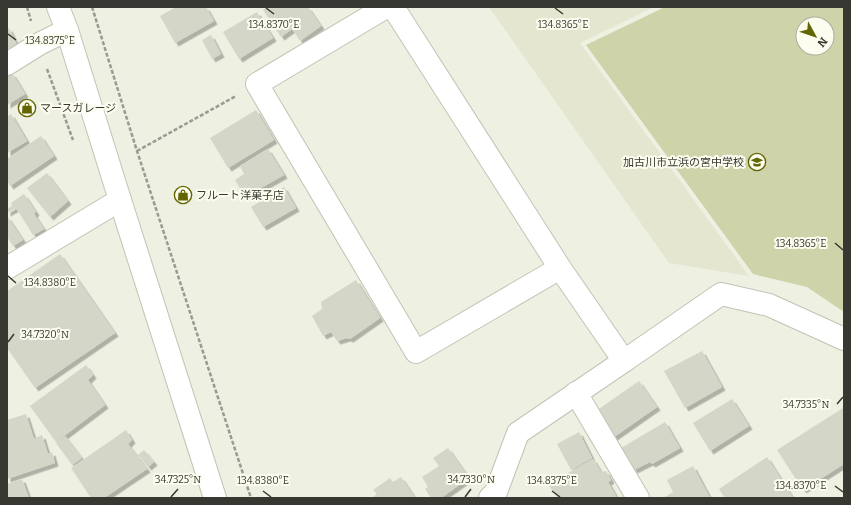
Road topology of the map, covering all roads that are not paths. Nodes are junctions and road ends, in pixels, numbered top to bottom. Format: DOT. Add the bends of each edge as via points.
graph roads {
  1 [pos="58,7"];
  2 [pos="386,7"];
  3 [pos="392,7"];
  4 [pos="67,30"];
  5 [pos="7,64"];
  6 [pos="120,200"];
  7 [pos="7,268"];
  8 [pos="560,268"];
  9 [pos="844,339"];
  10 [pos="624,360"];
  11 [pos="576,393"];
  12 [pos="215,498"];
  13 [pos="490,498"];
  14 [pos="638,498"];
  1 -- 4 [label="street"];
  2 -- 8 [label="street" via="257,84 416,352"];
  3 -- 8 [label="street"];
  4 -- 5 [label="street"];
  4 -- 6 [label="street"];
  6 -- 7 [label="street"];
  6 -- 12 [label="street"];
  8 -- 10 [label="street"];
  9 -- 10 [label="street" via="769,305 722,294"];
  10 -- 11 [label="street"];
  11 -- 13 [label="street" via="518,433 496,492"];
  11 -- 14 [label="street"];
}
